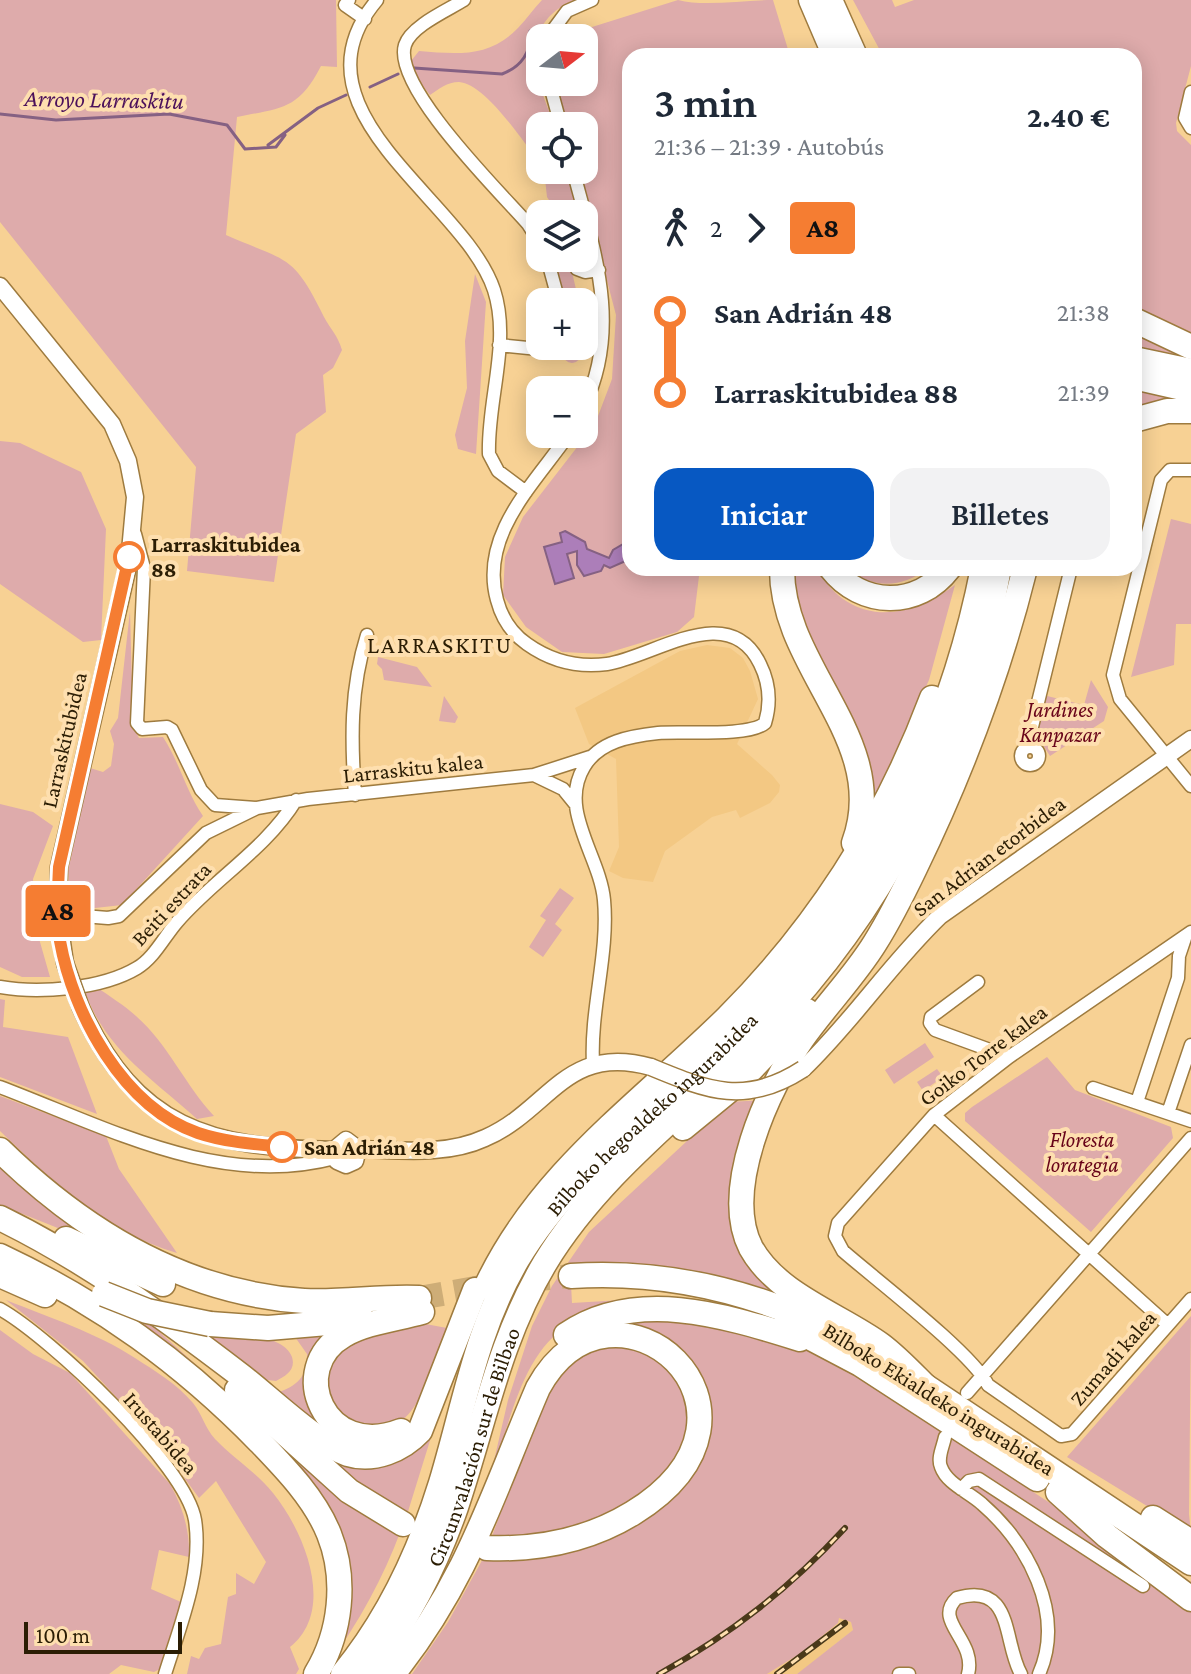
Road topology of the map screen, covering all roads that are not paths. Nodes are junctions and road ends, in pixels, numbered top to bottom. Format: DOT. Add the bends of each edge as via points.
graph roads {
  1 [pos="349,0"];
  2 [pos="377,0"];
  3 [pos="464,0"];
  4 [pos="592,0"];
  5 [pos="830,0"];
  6 [pos="845,0"];
  7 [pos="804,1"];
  8 [pos="365,19"];
  9 [pos="557,24"];
  10 [pos="820,48"];
  11 [pos="830,48"];
  12 [pos="851,48"];
  13 [pos="867,48"];
  14 [pos="1189,96"];
  15 [pos="1191,128"];
  16 [pos="526,222"];
  17 [pos="598,267"];
  18 [pos="599,270"];
  19 [pos="0,286"];
  20 [pos="1142,324"];
  21 [pos="499,345"];
  22 [pos="1191,347"];
  23 [pos="526,348"];
  24 [pos="1142,361"];
  25 [pos="1191,371"];
  26 [pos="596,376"];
  27 [pos="1142,379"];
  28 [pos="1191,390"];
  29 [pos="1191,411"];
  30 [pos="1142,418"];
  31 [pos="559,448"];
  32 [pos="1191,470"];
  33 [pos="526,492"];
  34 [pos="1142,529"];
  35 [pos="134,531"];
  36 [pos="783,576"];
  37 [pos="840,576"];
  38 [pos="942,576"];
  39 [pos="964,576"];
  40 [pos="981,576"];
  41 [pos="997,576"];
  42 [pos="1012,576"];
  43 [pos="1023,576"];
  44 [pos="1069,576"];
  45 [pos="1132,576"];
  46 [pos="367,635"];
  47 [pos="986,704"];
  48 [pos="1191,739"];
  49 [pos="1027,747"];
  50 [pos="1167,755"];
  51 [pos="590,757"];
  52 [pos="557,768"];
  53 [pos="534,775"];
  54 [pos="579,776"];
  55 [pos="548,781"];
  56 [pos="1191,786"];
  57 [pos="355,795"];
  58 [pos="296,800"];
  59 [pos="577,806"];
  60 [pos="257,808"];
  61 [pos="929,839"];
  62 [pos="58,914"];
  63 [pos="818,914"];
  64 [pos="1189,934"];
  65 [pos="1152,958"];
  66 [pos="1178,963"];
  67 [pos="978,982"];
  68 [pos="0,987"];
  69 [pos="1191,1045"];
  70 [pos="1009,1057"];
  71 [pos="593,1064"];
  72 [pos="0,1087"];
  73 [pos="1093,1088"];
  74 [pos="1137,1102"];
  75 [pos="1168,1113"];
  76 [pos="934,1115"];
  77 [pos="1191,1121"];
  78 [pos="1191,1138"];
  79 [pos="0,1150"];
  80 [pos="334,1154"];
  81 [pos="0,1216"];
  82 [pos="578,1219"];
  83 [pos="0,1250"];
  84 [pos="503,1250"];
  85 [pos="1090,1255"];
  86 [pos="0,1256"];
  87 [pos="0,1275"];
  88 [pos="101,1284"];
  89 [pos="475,1290"];
  90 [pos="1191,1299"];
  91 [pos="421,1305"];
  92 [pos="0,1309"];
  93 [pos="1168,1325"];
  94 [pos="829,1347"];
  95 [pos="983,1376"];
  96 [pos="925,1386"];
  97 [pos="967,1393"];
  98 [pos="211,1394"];
  99 [pos="945,1437"];
  100 [pos="1062,1486"];
  101 [pos="961,1489"];
  102 [pos="487,1518"];
  103 [pos="428,1522"];
  104 [pos="403,1524"];
  105 [pos="1191,1542"];
  106 [pos="487,1548"];
  107 [pos="1191,1563"];
  108 [pos="1191,1579"];
  109 [pos="1143,1586"];
  110 [pos="1191,1599"];
  111 [pos="165,1674"];
  112 [pos="316,1674"];
  113 [pos="343,1674"];
  114 [pos="368,1674"];
  115 [pos="393,1674"];
  116 [pos="899,1674"];
  117 [pos="909,1674"];
  118 [pos="968,1674"];
  119 [pos="1021,1674"];
  120 [pos="1039,1674"];
  1 -- 8 [label="street" via="347,10"];
  2 -- 8 [label="street"];
  3 -- 16 [label="street" via="409,37 406,69 418,96"];
  4 -- 9 [label="street" via="567,11"];
  5 -- 12 [label="highway"];
  6 -- 13 [label="highway"];
  7 -- 10 [label="highway"];
  7 -- 11 [label="highway"];
  8 -- 21 [label="street" via="352,69 359,105 376,137 489,276 499,314"];
  14 -- 15 [label="street" via="1185,118"];
  17 -- 18 [label="street"];
  18 -- 26 [label="street" via="604,339"];
  19 -- 35 [label="street, Larraskitubidea" via="112,424 133,478"];
  20 -- 22 [label="highway"];
  21 -- 23 [label="street"];
  21 -- 33 [label="street" via="489,454 498,471"];
  24 -- 25 [label="highway"];
  27 -- 28 [label="highway"];
  29 -- 30 [label="highway"];
  31 -- 33 [label="street"];
  32 -- 34 [label="street" via="1170,470 1161,480"];
  33 -- 51 [label="street, Larraskitu kalea" via="507,520 493,570 499,610 522,641 544,656 579,665 609,664 708,633 726,635 749,648 759,661 768,690 770,707 758,729 647,734 613,743"];
  35 -- 60 [label="street" via="144,568 137,723 142,729 172,730 201,790 215,805"];
  35 -- 62 [label="street, Larraskitubidea" via="63,840"];
  36 -- 63 [label="highway" via="794,632 849,736 861,778 855,840"];
  37 -- 38 [label="highway" via="859,593 885,599 926,589"];
  39 -- 63 [label="highway" via="950,643 922,724 875,823"];
  40 -- 103 [label="highway, Bilboko hegoaldeko ingurabidea" via="932,745 887,837 838,915 763,1008 557,1204 518,1259 482,1336"];
  41 -- 82 [label="highway, Bilboko hegoaldeko ingurabidea" via="981,652 949,749 889,870 850,930 786,1009 621,1164"];
  42 -- 47 [label="highway"];
  43 -- 47 [label="highway"];
  44 -- 49 [label="street"];
  45 -- 50 [label="street" via="1113,675 1120,699"];
  46 -- 57 [label="street" via="351,719"];
  47 -- 61 [label="highway"];
  48 -- 50 [label="street, San Adrian etorbidea"];
  50 -- 56 [label="street"];
  50 -- 71 [label="street, San Adrian etorbidea, bridge" via="940,916 803,1069 770,1086 736,1093 696,1086 637,1063"];
  51 -- 52 [label="street, Larraskitu kalea"];
  51 -- 54 [label="street"];
  52 -- 53 [label="street, Larraskitu kalea"];
  52 -- 54 [label="street"];
  53 -- 55 [label="street"];
  53 -- 57 [label="street, Larraskitu kalea"];
  54 -- 55 [label="street"];
  54 -- 59 [label="street"];
  55 -- 59 [label="street"];
  57 -- 58 [label="street, Larraskitu kalea"];
  58 -- 60 [label="street"];
  58 -- 68 [label="street, Beiti estrata" via="281,824 135,969 66,990"];
  59 -- 71 [label="street" via="604,899"];
  60 -- 62 [label="street" via="206,833 119,916"];
  61 -- 82 [label="highway" via="868,933 801,1017 738,1083"];
  61 -- 96 [label="highway" via="876,942 789,1059 745,1165 740,1212 760,1261 801,1295 882,1346"];
  62 -- 80 [label="street, Larraskitubidea, bridge" via="65,963 81,1008 108,1056 153,1106 196,1132"];
  63 -- 84 [label="highway" via="730,1015 564,1170"];
  64 -- 65 [label="street, Goiko Torre kalea"];
  64 -- 66 [label="street"];
  65 -- 66 [label="street" via="1168,957"];
  65 -- 70 [label="street, Goiko Torre kalea"];
  66 -- 74 [label="street" via="1178,978"];
  67 -- 70 [label="street" via="930,1023 935,1030"];
  69 -- 75 [label="street"];
  70 -- 76 [label="street, Goiko Torre kalea"];
  71 -- 80 [label="street" via="551,1087 486,1138 462,1147 358,1149 352,1164 342,1165"];
  72 -- 80 [label="street" via="204,1162 289,1164"];
  73 -- 74 [label="street"];
  74 -- 75 [label="street"];
  75 -- 77 [label="street"];
  76 -- 85 [label="street"];
  76 -- 95 [label="street, Goiko Torre kalea" via="838,1223 837,1243"];
  78 -- 85 [label="street"];
  79 -- 91 [label="highway" via="87,1224 190,1278 287,1299"];
  81 -- 88 [label="highway"];
  81 -- 91 [label="highway" via="35,1224 181,1292 239,1308 322,1314"];
  82 -- 114 [label="highway, Circunvalación sur de Bilbao" via="528,1292 495,1371 440,1550 412,1607"];
  83 -- 88 [label="highway"];
  84 -- 89 [label="highway"];
  84 -- 103 [label="highway" via="476,1317"];
  85 -- 93 [label="street"];
  85 -- 95 [label="street"];
  86 -- 98 [label="highway" via="112,1316"];
  87 -- 98 [label="highway" via="105,1325"];
  88 -- 89 [label="highway" via="186,1334 324,1442 366,1456 401,1447 426,1421"];
  88 -- 91 [label="highway, bridge" via="147,1311 210,1324 298,1327"];
  88 -- 104 [label="highway" via="181,1341 349,1491"];
  89 -- 91 [label="highway" via="413,1421 402,1431 375,1439 339,1429 323,1409 317,1388 321,1360 342,1336"];
  90 -- 93 [label="street, Zumadi kalea"];
  92 -- 111 [label="street, Irustabidea" via="80,1370 186,1493 195,1519 196,1569"];
  93 -- 95 [label="street, Zumadi kalea" via="1072,1434 1061,1436 988,1385"];
  94 -- 96 [label="highway, Bilboko Ekialdeko ingurabidea" via="772,1319 697,1298 572,1284 664,1278 749,1296 835,1331"];
  94 -- 100 [label="highway, Bilboko Ekialdeko ingurabidea"];
  94 -- 102 [label="highway" via="733,1318 666,1309 634,1309 577,1327 558,1340 535,1373"];
  95 -- 97 [label="street"];
  96 -- 100 [label="highway, Bilboko Ekialdeko ingurabidea"];
  98 -- 112 [label="highway" via="293,1477 329,1534 337,1559 338,1607 330,1646"];
  99 -- 101 [label="street" via="940,1464"];
  100 -- 105 [label="highway" via="1111,1494"];
  100 -- 107 [label="highway, Bilboko Ekialdeko ingurabidea"];
  100 -- 108 [label="highway, Bilboko Ekialdeko ingurabidea"];
  100 -- 110 [label="highway" via="1107,1536"];
  101 -- 109 [label="street" via="979,1479"];
  101 -- 120 [label="street" via="1000,1520 1037,1577 1045,1616"];
  102 -- 106 [label="highway" via="538,1388 573,1346 622,1334 647,1341 679,1364 697,1394 699,1427 691,1460 665,1491 594,1532 548,1545"];
  102 -- 115 [label="highway" via="443,1605"];
  103 -- 113 [label="highway, Bilboko hegoaldeko ingurabidea" via="384,1616"];
  116 -- 117 [label="street"];
  118 -- 119 [label="street" via="969,1650 948,1611 957,1598 970,1594 983,1595 1001,1611"];
}
